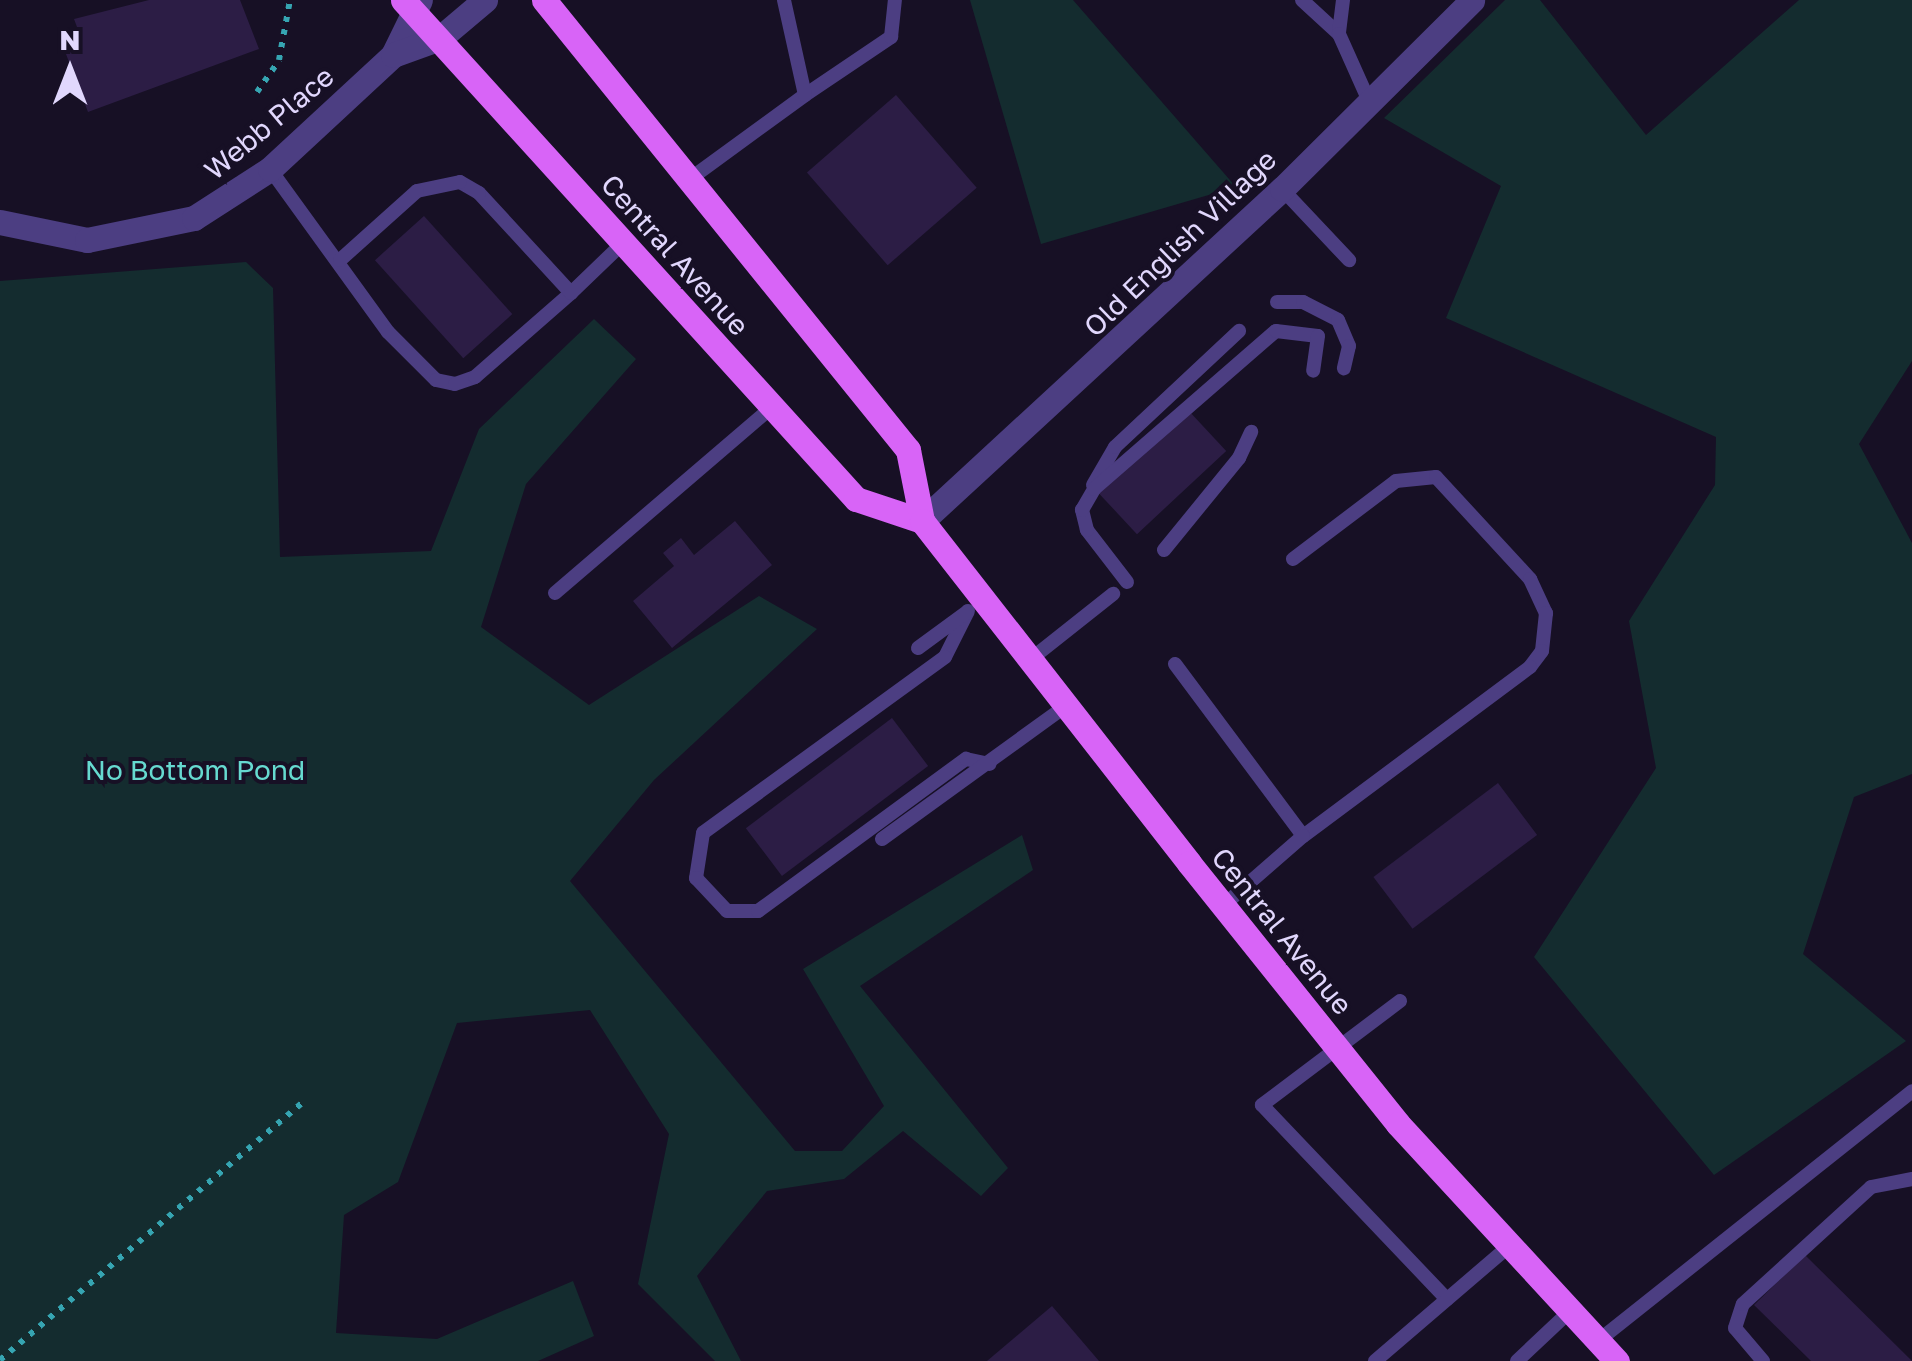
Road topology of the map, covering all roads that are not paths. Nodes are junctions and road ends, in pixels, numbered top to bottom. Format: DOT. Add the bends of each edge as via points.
graph roads {
  1 [pos="485,0"];
  2 [pos="544,0"];
  3 [pos="784,0"];
  4 [pos="895,0"];
  5 [pos="1302,0"];
  6 [pos="1343,0"];
  7 [pos="412,3"];
  8 [pos="1463,3"];
  9 [pos="1340,34"];
  10 [pos="440,38"];
  11 [pos="393,55"];
  12 [pos="805,95"];
  13 [pos="1369,101"];
  14 [pos="270,168"];
  15 [pos="694,176"];
  16 [pos="1282,190"];
  17 [pos="0,222"];
  18 [pos="623,243"];
  19 [pos="340,260"];
  20 [pos="1349,260"];
  21 [pos="571,293"];
  22 [pos="1277,302"];
  23 [pos="1239,331"];
  24 [pos="1344,368"];
  25 [pos="1312,371"];
  26 [pos="772,408"];
  27 [pos="1250,432"];
  28 [pos="1087,499"];
  29 [pos="922,521"];
  30 [pos="1164,550"];
  31 [pos="1292,559"];
  32 [pos="1127,582"];
  33 [pos="556,592"];
  34 [pos="1113,594"];
  35 [pos="976,606"];
  36 [pos="918,648"];
  37 [pos="1030,659"];
  38 [pos="1175,664"];
  39 [pos="1067,705"];
  40 [pos="989,764"];
  41 [pos="1304,836"];
  42 [pos="882,839"];
  43 [pos="1224,906"];
  44 [pos="1400,1001"];
  45 [pos="1336,1046"];
  46 [pos="1912,1090"];
  47 [pos="1912,1178"];
  48 [pos="1509,1246"];
  49 [pos="1447,1299"];
  50 [pos="1570,1312"];
  51 [pos="1598,1342"];
  52 [pos="1375,1361"];
  53 [pos="1516,1361"];
  54 [pos="1617,1361"];
  55 [pos="1762,1361"];
  1 -- 10 [label="street"];
  2 -- 15 [label="main road, Central Avenue"];
  3 -- 12 [label="lane"];
  4 -- 12 [label="lane" via="891,37"];
  5 -- 9 [label="lane"];
  6 -- 9 [label="lane"];
  7 -- 10 [label="main road, Central Avenue"];
  7 -- 11 [label="street, Webb Place"];
  8 -- 13 [label="street, Old English Village"];
  9 -- 13 [label="lane"];
  10 -- 11 [label="street, Webb Place"];
  10 -- 18 [label="main road, Central Avenue"];
  11 -- 14 [label="street, Webb Place"];
  12 -- 15 [label="lane"];
  13 -- 16 [label="street, Old English Village"];
  14 -- 17 [label="street, Webb Place" via="194,218 127,238 44,236"];
  14 -- 19 [label="lane"];
  15 -- 29 [label="main road, Central Avenue" via="908,450"];
  16 -- 20 [label="lane"];
  16 -- 29 [label="street, Old English Village"];
  18 -- 21 [label="lane"];
  18 -- 26 [label="main road, Central Avenue"];
  19 -- 21 [label="lane" via="417,190 460,182 479,193"];
  19 -- 21 [label="lane" via="388,332 436,380 455,384 489,366"];
  22 -- 24 [label="lane" via="1303,302 1338,320 1349,346"];
  23 -- 28 [label="lane" via="1115,447"];
  25 -- 28 [label="lane" via="1318,336 1276,331"];
  26 -- 29 [label="main road, Central Avenue" via="856,500"];
  26 -- 33 [label="lane"];
  27 -- 30 [label="lane" via="1239,458"];
  28 -- 32 [label="lane" via="1087,530"];
  29 -- 35 [label="main road, Central Avenue"];
  31 -- 41 [label="lane" via="1396,482 1436,477 1530,580 1546,613 1542,651 1530,666"];
  34 -- 37 [label="lane"];
  35 -- 36 [label="lane"];
  35 -- 37 [label="main road, Central Avenue"];
  35 -- 40 [label="lane" via="945,657 703,833 696,878 726,911 758,911 966,759"];
  37 -- 39 [label="main road, Central Avenue"];
  38 -- 41 [label="lane"];
  39 -- 40 [label="lane"];
  39 -- 43 [label="main road, Central Avenue"];
  40 -- 42 [label="lane"];
  41 -- 43 [label="lane"];
  43 -- 45 [label="main road, Central Avenue"];
  44 -- 45 [label="lane"];
  45 -- 48 [label="main road, Central Avenue"];
  45 -- 49 [label="lane" via="1262,1105"];
  46 -- 51 [label="lane"];
  47 -- 55 [label="lane" via="1871,1187 1743,1304 1735,1328"];
  48 -- 49 [label="lane"];
  48 -- 50 [label="main road, Central Avenue"];
  49 -- 52 [label="lane"];
  50 -- 51 [label="main road, Central Avenue"];
  50 -- 53 [label="lane"];
  51 -- 54 [label="main road, Central Avenue"];
}
